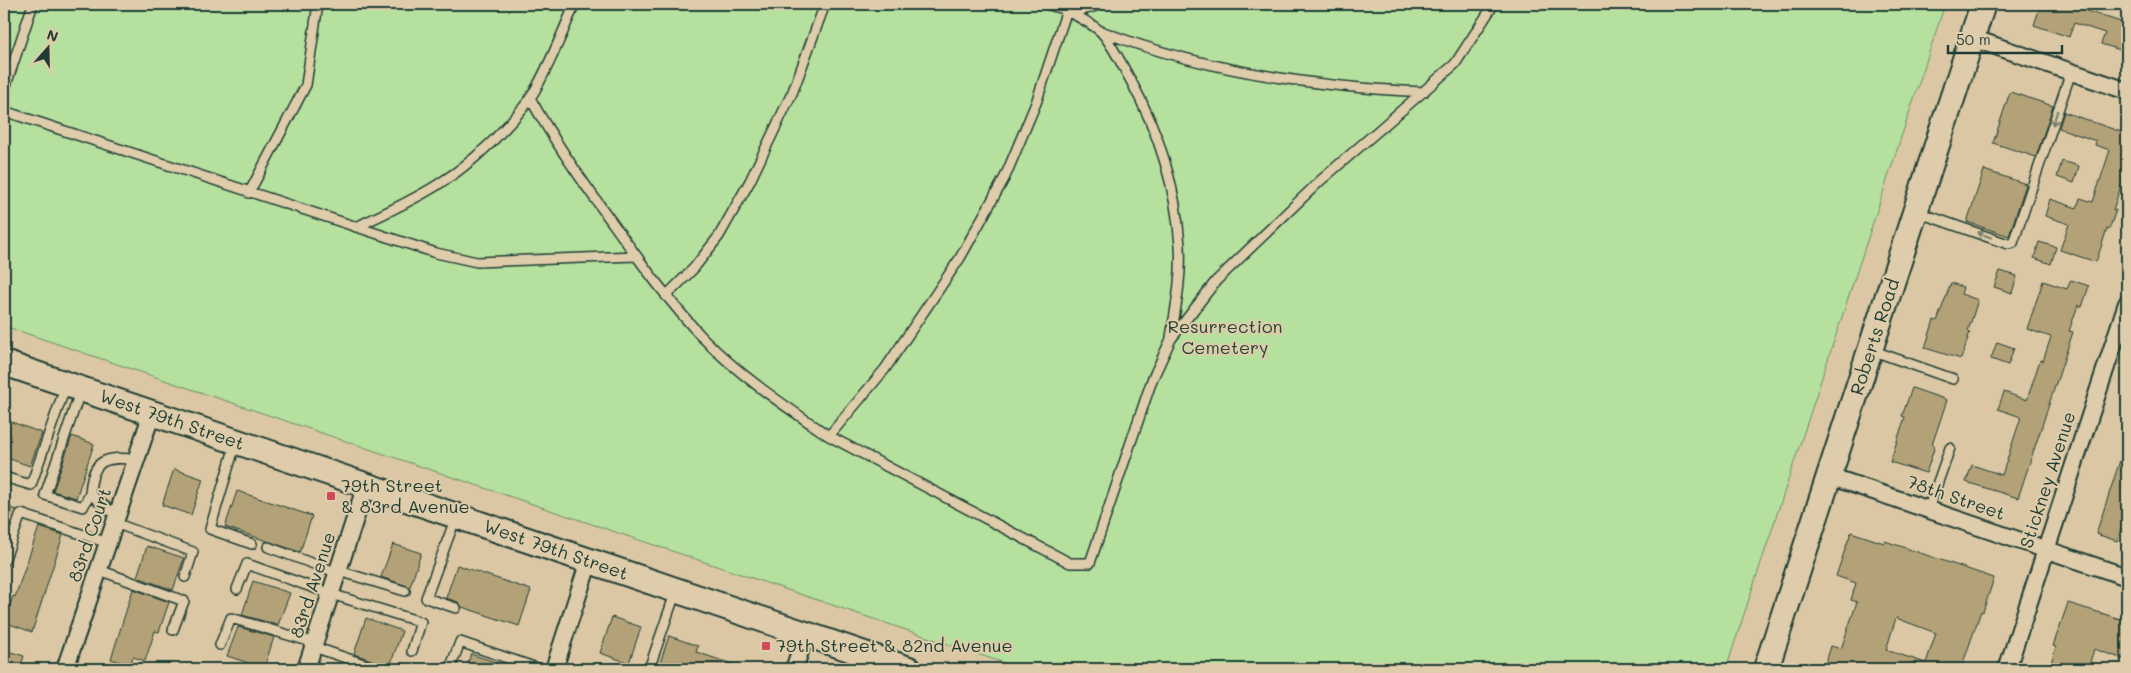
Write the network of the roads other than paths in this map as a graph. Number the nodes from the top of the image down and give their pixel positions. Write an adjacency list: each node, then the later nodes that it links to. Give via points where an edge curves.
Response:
1 (33, 4): 13 (lane)
2 (318, 4): 18 (lane, via 306,85)
3 (575, 4): 16 (lane)
4 (825, 4): 22 (lane, via 793,90 750,182 719,236)
5 (1047, 4): 9 (lane)
6 (1102, 4): 9 (lane, via 1090,9)
7 (1494, 4): 15 (lane, via 1455,64)
8 (1983, 4): 11 (main road, Roberts Road)
9 (1068, 7): 10 (lane); 30 (lane, via 1036,103 1008,169 960,258 885,369)
10 (1100, 31): 15 (lane, via 1138,46 1250,73 1369,90); 24 (lane, via 1148,113 1166,160 1180,247 1179,287)
11 (1972, 38): 12 (street); 19 (main road, Roberts Road)
12 (2071, 72): 14 (street); 19 (lane, one-way to 19, via 2013,243)
13 (4, 91)
14 (2127, 91)
15 (1424, 92): 24 (lane, via 1320,181 1223,275)
16 (530, 98): 20 (lane, via 488,148 460,171 407,203); 21 (lane, via 551,136)
17 (4, 111): 18 (lane)
18 (249, 193): 20 (lane)
19 (1915, 212): 25 (main road, Roberts Road)
20 (356, 227): 21 (lane, via 436,253 477,262)
21 (636, 256): 22 (lane)
22 (666, 296): 30 (lane, via 742,373)
23 (2127, 303): 44 (street, Stickney Avenue)
24 (1171, 339): 30 (lane, via 1152,380 1090,563 1070,563)
25 (1870, 350): 27 (lane); 34 (main road, Roberts Road)
26 (4, 363): 28 (main road, West 79th Street)
27 (1953, 380)
28 (74, 387): 29 (main road, West 79th Street); 35 (lane, via 31,485); 37 (lane, via 45,495 83,507)
29 (152, 413): 31 (main road, West 79th Street); 33 (street, 83rd Court)
30 (829, 436)
31 (236, 442): 36 (main road, West 79th Street); 42 (lane, via 210,529)
32 (1950, 448): 38 (lane)
33 (137, 459): 37 (lane, via 112,458 100,463 91,480); 40 (street, 83rd Court)
34 (1829, 476): 38 (street, 78th Street); 70 (main road, Roberts Road)
35 (4, 477)
36 (366, 485): 39 (main road, West 79th Street); 48 (street, 83rd Avenue)
37 (90, 494): 40 (lane)
38 (1928, 510): 44 (street, 78th Street)
39 (457, 516): 46 (main road, West 79th Street); 55 (lane, via 426,598)
40 (116, 519): 41 (street, 83rd Court); 49 (lane, via 193,552)
41 (108, 543): 45 (lane, via 21,514); 47 (street, 83rd Court)
42 (252, 544)
43 (268, 547): 48 (lane)
44 (2046, 549): 50 (street, 78th Street); 71 (street, Stickney Avenue)
45 (4, 561)
46 (590, 561): 52 (main road, West 79th Street); 66 (street)
47 (99, 570): 56 (lane, via 184,601); 61 (street, 83rd Court)
48 (338, 572): 53 (lane); 54 (street, 83rd Avenue)
49 (185, 577)
50 (2127, 577)
51 (237, 589): 54 (lane, via 247,564)
52 (676, 590): 57 (main road, West 79th Street); 67 (lane)
53 (405, 591)
54 (331, 594): 59 (street, 83rd Avenue); 60 (lane, via 421,622)
55 (456, 608)
56 (173, 630)
57 (806, 634): 68 (street); 69 (main road, West 79th Street)
58 (220, 645): 59 (lane, via 231,618)
59 (314, 645): 62 (street, 83rd Avenue); 63 (lane)
60 (412, 651)
61 (65, 669)
62 (306, 669)
63 (378, 669)
64 (450, 669): 65 (lane, via 460,642)
65 (540, 669)
66 (554, 669)
67 (649, 669)
68 (794, 669)
69 (909, 669)
70 (1766, 669)
71 (2007, 669)

